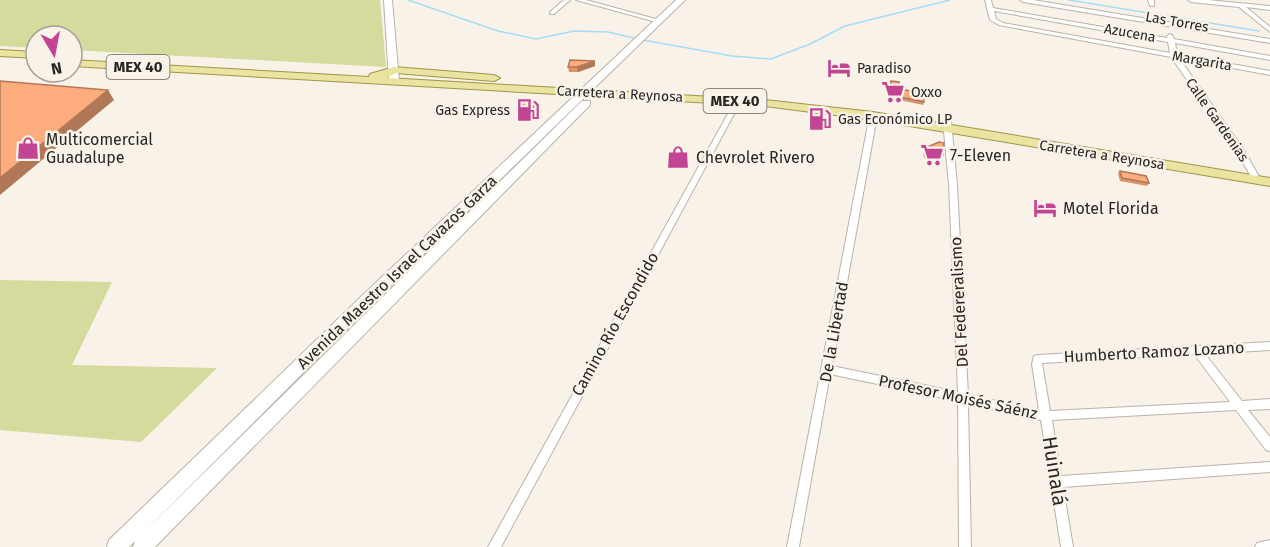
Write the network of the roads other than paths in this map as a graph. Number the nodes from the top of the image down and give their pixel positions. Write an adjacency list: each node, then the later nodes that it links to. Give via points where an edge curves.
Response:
1 (567, 0): 14 (street)
2 (579, 0): 9 (street)
3 (681, 0): 15 (main road, Avenida Maestro Israel Cavazos Garza)
4 (689, 0): 21 (main road, Avenida Maestro Israel Cavazos Garza)
5 (988, 0): 13 (street)
6 (1023, 0): 18 (street, Azucena)
7 (1048, 0): 20 (street, Las Torres)
8 (1191, 0): 11 (street)
9 (601, 2): 15 (street)
10 (389, 3): 33 (main road)
11 (1242, 7): 12 (street); 16 (street)
12 (1270, 8)
13 (990, 9): 22 (street, Azucena); 26 (street, Margarita, via 993,20 1007,26)
14 (552, 13)
15 (660, 21): 21 (main road, Avenida Maestro Israel Cavazos Garza)
16 (1257, 21): 17 (street); 19 (street)
17 (1270, 22)
18 (1168, 25): 20 (street, Azucena); 22 (street, Calle Gardenias)
19 (1270, 30)
20 (1222, 32): 23 (street, Azucena)
21 (648, 36): 34 (main road, Avenida Maestro Israel Cavazos Garza)
22 (1171, 40): 26 (street, Calle Gardenias); 28 (street, Azucena)
23 (1269, 40)
24 (0, 53): 25 (main road)
25 (24, 54)
26 (1174, 56): 32 (street, Margarita); 43 (street, Calle Gardenias)
27 (84, 58): 33 (main road, Carretera a Reynosa / MEX 40)
28 (1270, 58)
29 (0, 59): 30 (main road)
30 (24, 60)
31 (84, 64): 33 (main road, Carretera a Reynosa / MEX 40, via 317,76)
32 (1270, 73)
33 (393, 75): 34 (main road, Carretera a Reynosa / MEX 40); 35 (main road, Carretera a Reynosa / MEX 40)
34 (596, 88): 35 (main road, Carretera a Reynosa / MEX 40); 36 (main road, Carretera a Reynosa / MEX 40); 37 (main road, Carretera a Reynosa / MEX 40); 39 (main road, Avenida Maestro Israel Cavazos Garza); 52 (main road, Avenida Maestro Israel Cavazos Garza)
35 (555, 91): 39 (main road, via 570,96)
36 (631, 94): 37 (main road, via 750,99); 38 (main road, Carretera a Reynosa / MEX 40)
37 (758, 94): 41 (main road, Carretera a Reynosa / MEX 40, via 815,99)
38 (738, 101): 40 (main road, Carretera a Reynosa / MEX 40); 61 (street, Camino Río Escondido)
39 (571, 105): 49 (main road, Avenida Maestro Israel Cavazos Garza)
40 (873, 116): 41 (main road, Carretera a Reynosa / MEX 40); 47 (street, De la Libertad)
41 (948, 125): 43 (main road, Carretera a Reynosa / MEX 40); 48 (street, Del Federeralismo)
42 (1270, 174): 43 (main road, Carretera a Reynosa / MEX 40)
43 (1260, 178)
44 (1270, 346): 45 (street, Humberto Ramoz Lozano)
45 (1196, 350): 46 (street, Humberto Ramoz Lozano); 51 (street)
46 (1038, 359): 53 (street, Huinalá)
47 (828, 369): 48 (street, Profesor Moisés Sáénz); 62 (street, De la Libertad)
48 (963, 398): 53 (street, Profesor Moisés Sáénz); 63 (street, Del Federeralismo)
49 (266, 399): 52 (main road); 54 (main road, Avenida Maestro Israel Cavazos Garza)
50 (1270, 404): 51 (street, Profesor Moisés Sáénz)
51 (1238, 405): 53 (street, Profesor Moisés Sáénz); 55 (street)
52 (281, 407): 54 (main road, Avenida Maestro Israel Cavazos Garza)
53 (1046, 416): 57 (street, Huinalá)
54 (231, 446): 59 (main road, Avenida Maestro Israel Cavazos Garza); 60 (main road, Avenida Maestro Israel Cavazos Garza)
55 (1270, 446)
56 (1270, 466): 57 (street)
57 (1057, 482): 64 (street, Huinalá)
58 (1270, 546): 65 (street)
59 (116, 547)
60 (142, 547)
61 (494, 547)
62 (793, 547)
63 (965, 547)
64 (1067, 547)
65 (1261, 547)

